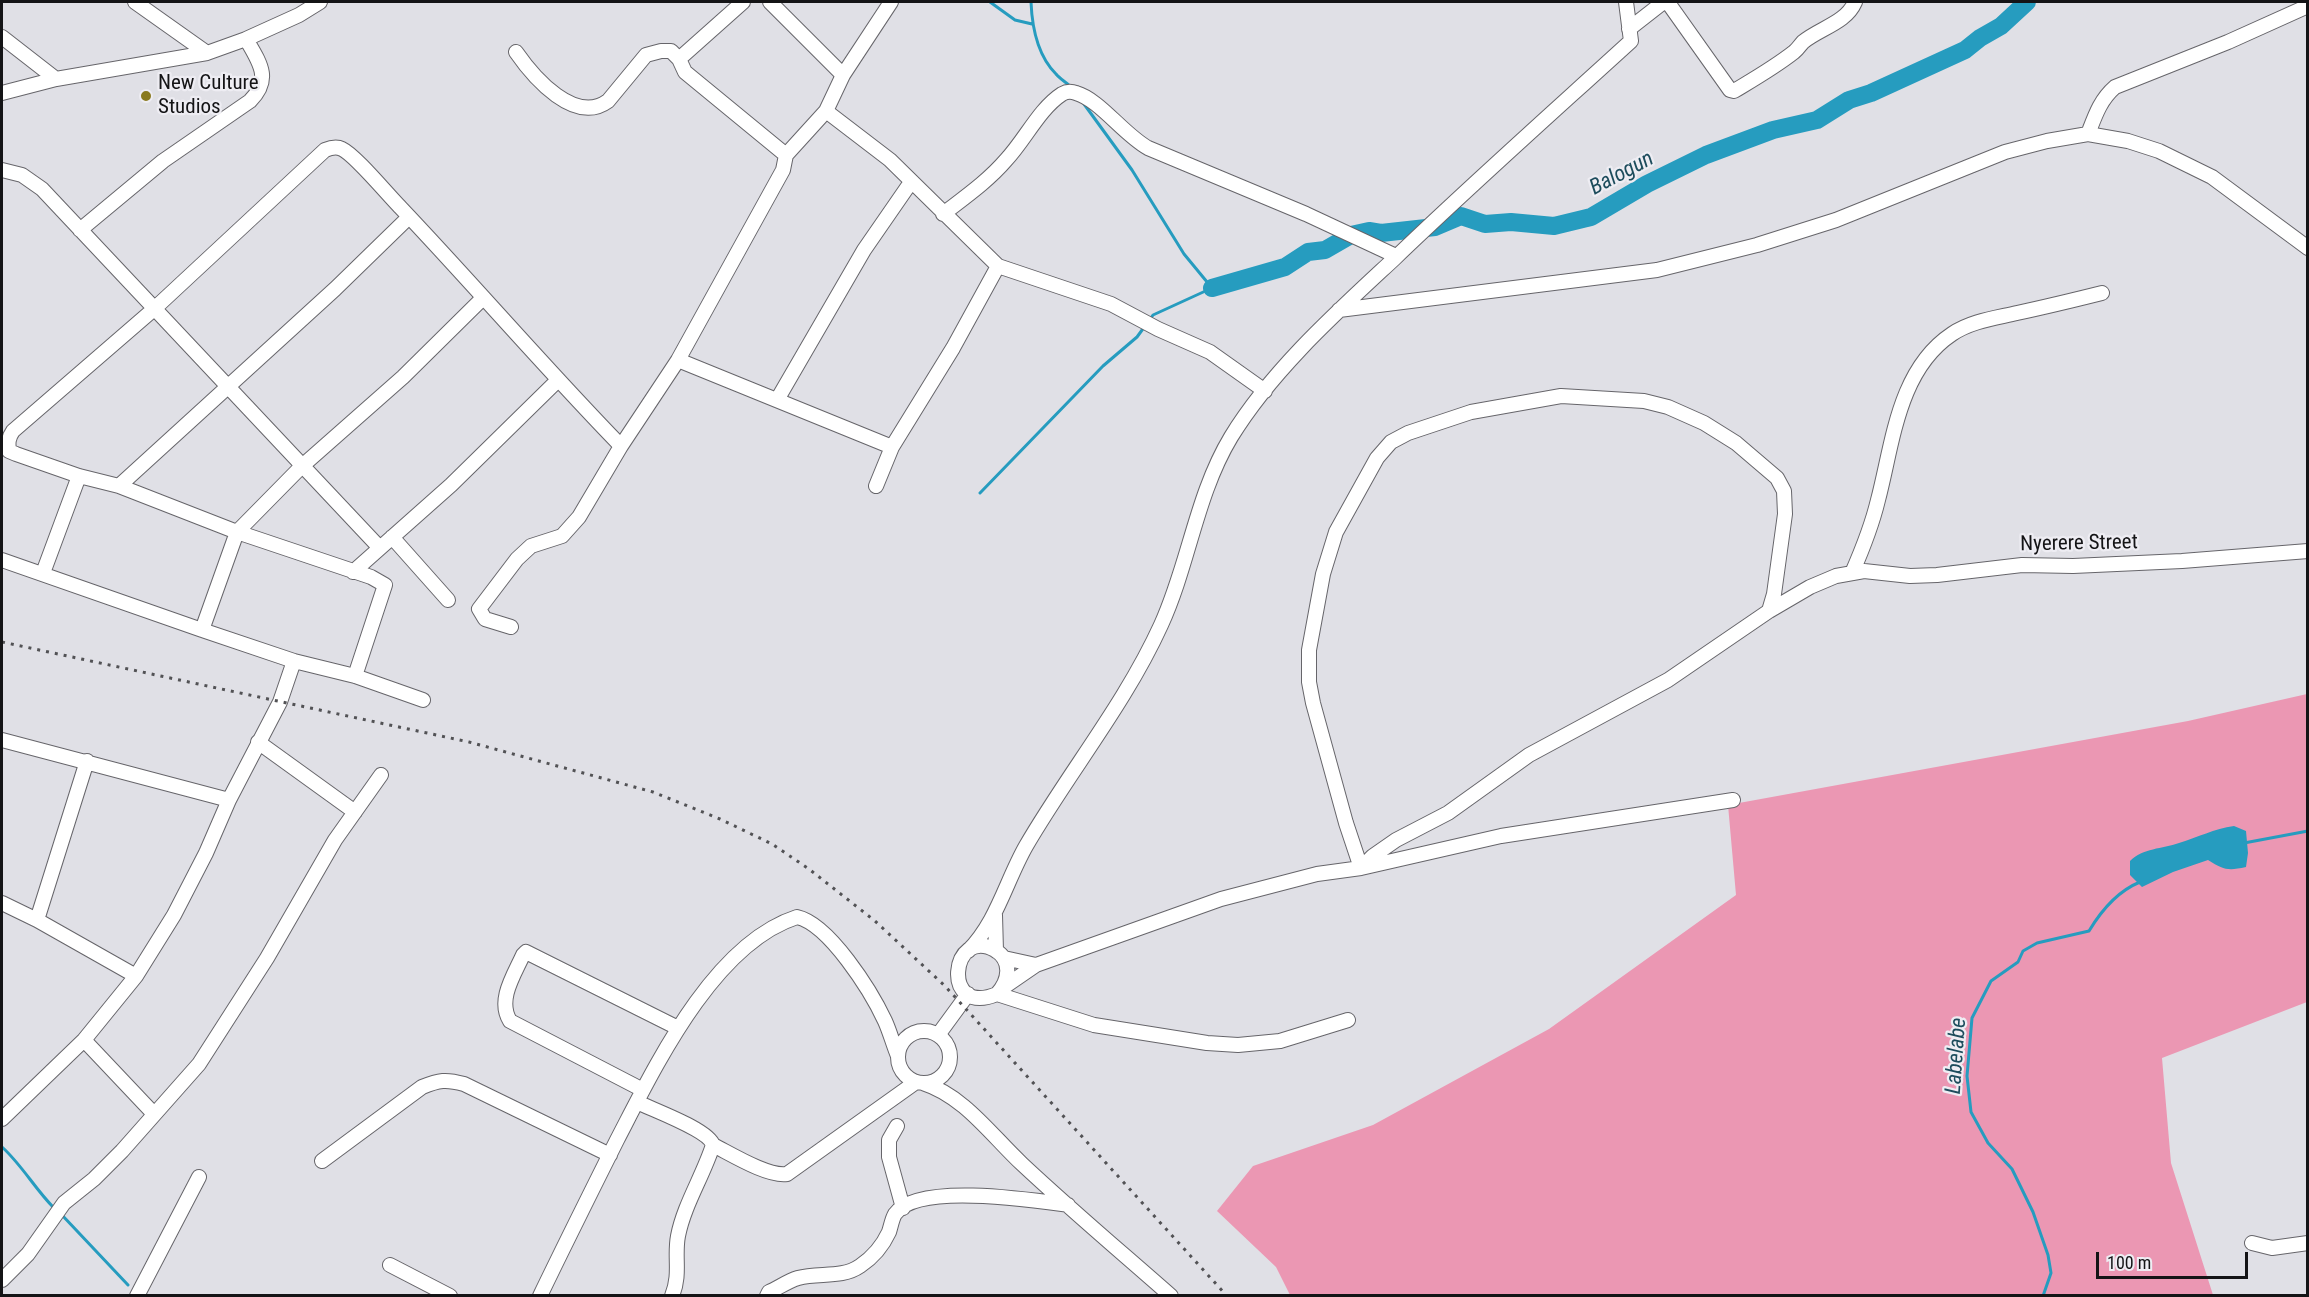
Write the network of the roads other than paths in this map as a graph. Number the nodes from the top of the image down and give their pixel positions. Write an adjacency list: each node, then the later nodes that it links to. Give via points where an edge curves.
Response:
1 (135, 2): 8 (street)
2 (316, 2): 12 (street, via 299,15)
3 (743, 2): 15 (street)
4 (770, 2): 16 (street)
5 (891, 2): 16 (street)
6 (1626, 2): 10 (street)
7 (1855, 2): 10 (street, via 1850,11 1830,26 1734,91 1666,2)
8 (152, 6): 14 (street)
9 (2307, 6): 20 (street, via 2115,87 2098,108)
10 (1629, 29): 28 (street, via 1631,41)
11 (2, 37): 17 (street)
12 (247, 40): 14 (street); 26 (street, via 264,80 259,92 163,161)
13 (516, 52): 15 (street, via 561,99 588,109 608,101 646,56 671,51)
14 (207, 53): 17 (street)
15 (679, 59): 21 (street, via 686,72)
16 (843, 75): 19 (street)
17 (56, 79): 18 (street)
18 (2, 93)
19 (826, 111): 21 (street); 23 (street, via 890,160)
20 (2088, 134): 27 (street, via 2149,147 2212,177); 33 (street, via 2005,152 1836,220 1657,270)
21 (786, 155): 34 (street, via 783,170)
22 (2, 170): 26 (street, via 31,179)
23 (911, 182): 24 (street); 38 (street, via 864,250)
24 (943, 214): 28 (street, via 1005,162 1063,93 1078,94 1148,148); 29 (street)
25 (409, 217): 31 (street); 32 (street, via 344,150 331,147); 36 (street)
26 (80, 230): 32 (street)
27 (2307, 248)
28 (1396, 256): 33 (street)
29 (998, 266): 37 (street, via 1111,304 1210,352); 41 (street)
30 (2102, 294): 53 (street, via 1983,321 1953,333 1930,353 1899,412 1869,533)
31 (483, 298): 35 (street); 42 (street, via 404,377)
32 (154, 309): 36 (street); 39 (street, via 16,428)
33 (1339, 310): 37 (street)
34 (678, 360): 38 (street); 40 (street)
35 (557, 381): 40 (street); 47 (street)
36 (228, 386): 42 (street); 44 (street)
37 (1265, 391): 70 (street, via 1217,465 1162,622 1135,676 1023,851)
38 (777, 400): 41 (street)
39 (5, 444): 43 (street, via 9,451)
40 (621, 446): 56 (street, via 579,517 562,536 531,546 479,609 485,619)
41 (892, 447): 45 (street)
42 (301, 467): 46 (street); 48 (street)
43 (79, 476): 44 (street); 52 (street)
44 (119, 486): 46 (street)
45 (876, 486)
46 (237, 532): 51 (street); 57 (street)
47 (392, 537): 48 (street); 54 (street)
48 (379, 548): 51 (street)
49 (2307, 550): 53 (street, Nyerere Street, via 2182,561 2022,565 1936,575)
50 (2, 560): 52 (street)
51 (354, 572): 59 (street, via 385,585)
52 (43, 573): 57 (street)
53 (1852, 573): 55 (street, Nyerere Street, via 1810,587)
54 (448, 600)
55 (1769, 611): 68 (street, Nyerere Street, via 1668,680 1529,755 1448,813 1389,845); 68 (street, via 1785,513 1784,491 1777,478 1736,443 1704,423 1644,401 1561,396 1470,412 1391,442 1377,458 1336,532 1323,574 1309,650 1313,703)
56 (511, 627)
57 (202, 630): 58 (street)
58 (294, 661): 59 (street); 62 (street, via 280,702)
59 (355, 676): 60 (street)
60 (423, 700)
61 (2, 740): 63 (street)
62 (258, 742): 65 (street); 67 (street)
63 (87, 761): 65 (street); 71 (street)
64 (381, 775): 67 (street)
65 (229, 800): 75 (street, via 174,915)
66 (1733, 800): 68 (street, via 1501,836)
67 (355, 812): 89 (street, via 334,840 225,1026 199,1064)
68 (1361, 868): 74 (street, via 1317,874 1221,899)
69 (2, 903): 71 (street)
70 (994, 915): 72 (street); 73 (street)
71 (37, 920): 75 (street)
72 (968, 951): 73 (street, via 987,947); 77 (street, via 957,967 957,978)
73 (1000, 955): 74 (street); 76 (street, via 1008,968 1008,978)
74 (1036, 965): 76 (street)
75 (136, 976): 83 (street)
76 (1000, 991): 77 (street, via 987,998); 78 (street, via 1094,1024 1228,1044 1280,1041)
77 (968, 994): 82 (street)
78 (1348, 1020)
79 (886, 1022): 80 (street, via 871,993 827,937 815,925 796,917 743,949); 81 (street); 84 (street)
80 (678, 1028): 87 (street); 87 (street, via 526,952 523,955 505,1000 510,1021)
81 (912, 1034): 82 (street, via 925,1031); 84 (street, via 902,1043)
82 (938, 1035): 85 (street, via 949,1052)
83 (84, 1040): 89 (street); 90 (street)
84 (898, 1056): 86 (street, via 904,1075)
85 (946, 1071): 86 (street, via 936,1080); 88 (street)
86 (919, 1083): 88 (street); 92 (street, via 788,1174 765,1170)
87 (640, 1096): 92 (street, via 708,1136); 93 (street)
88 (953, 1097): 96 (street)
89 (153, 1114): 101 (street, via 94,1179 64,1203 28,1254)
90 (2, 1119)
91 (897, 1126): 97 (street, via 889,1140 889,1157)
92 (712, 1145): 105 (street, via 682,1221 678,1283)
93 (610, 1155): 94 (street, via 449,1079 422,1087); 104 (street)
94 (322, 1161)
95 (199, 1177): 102 (street)
96 (1068, 1205): 97 (street, via 990,1196 944,1196 912,1202); 107 (street)
97 (903, 1208): 106 (street, via 895,1214 878,1250 860,1266 845,1274 798,1278)
98 (2307, 1243): 99 (street, via 2272,1248)
99 (2252, 1244)
100 (390, 1265): 103 (street)
101 (2, 1280)
102 (137, 1296)
103 (450, 1296)
104 (540, 1296)
105 (672, 1296)
106 (766, 1296)
107 (1170, 1296)

